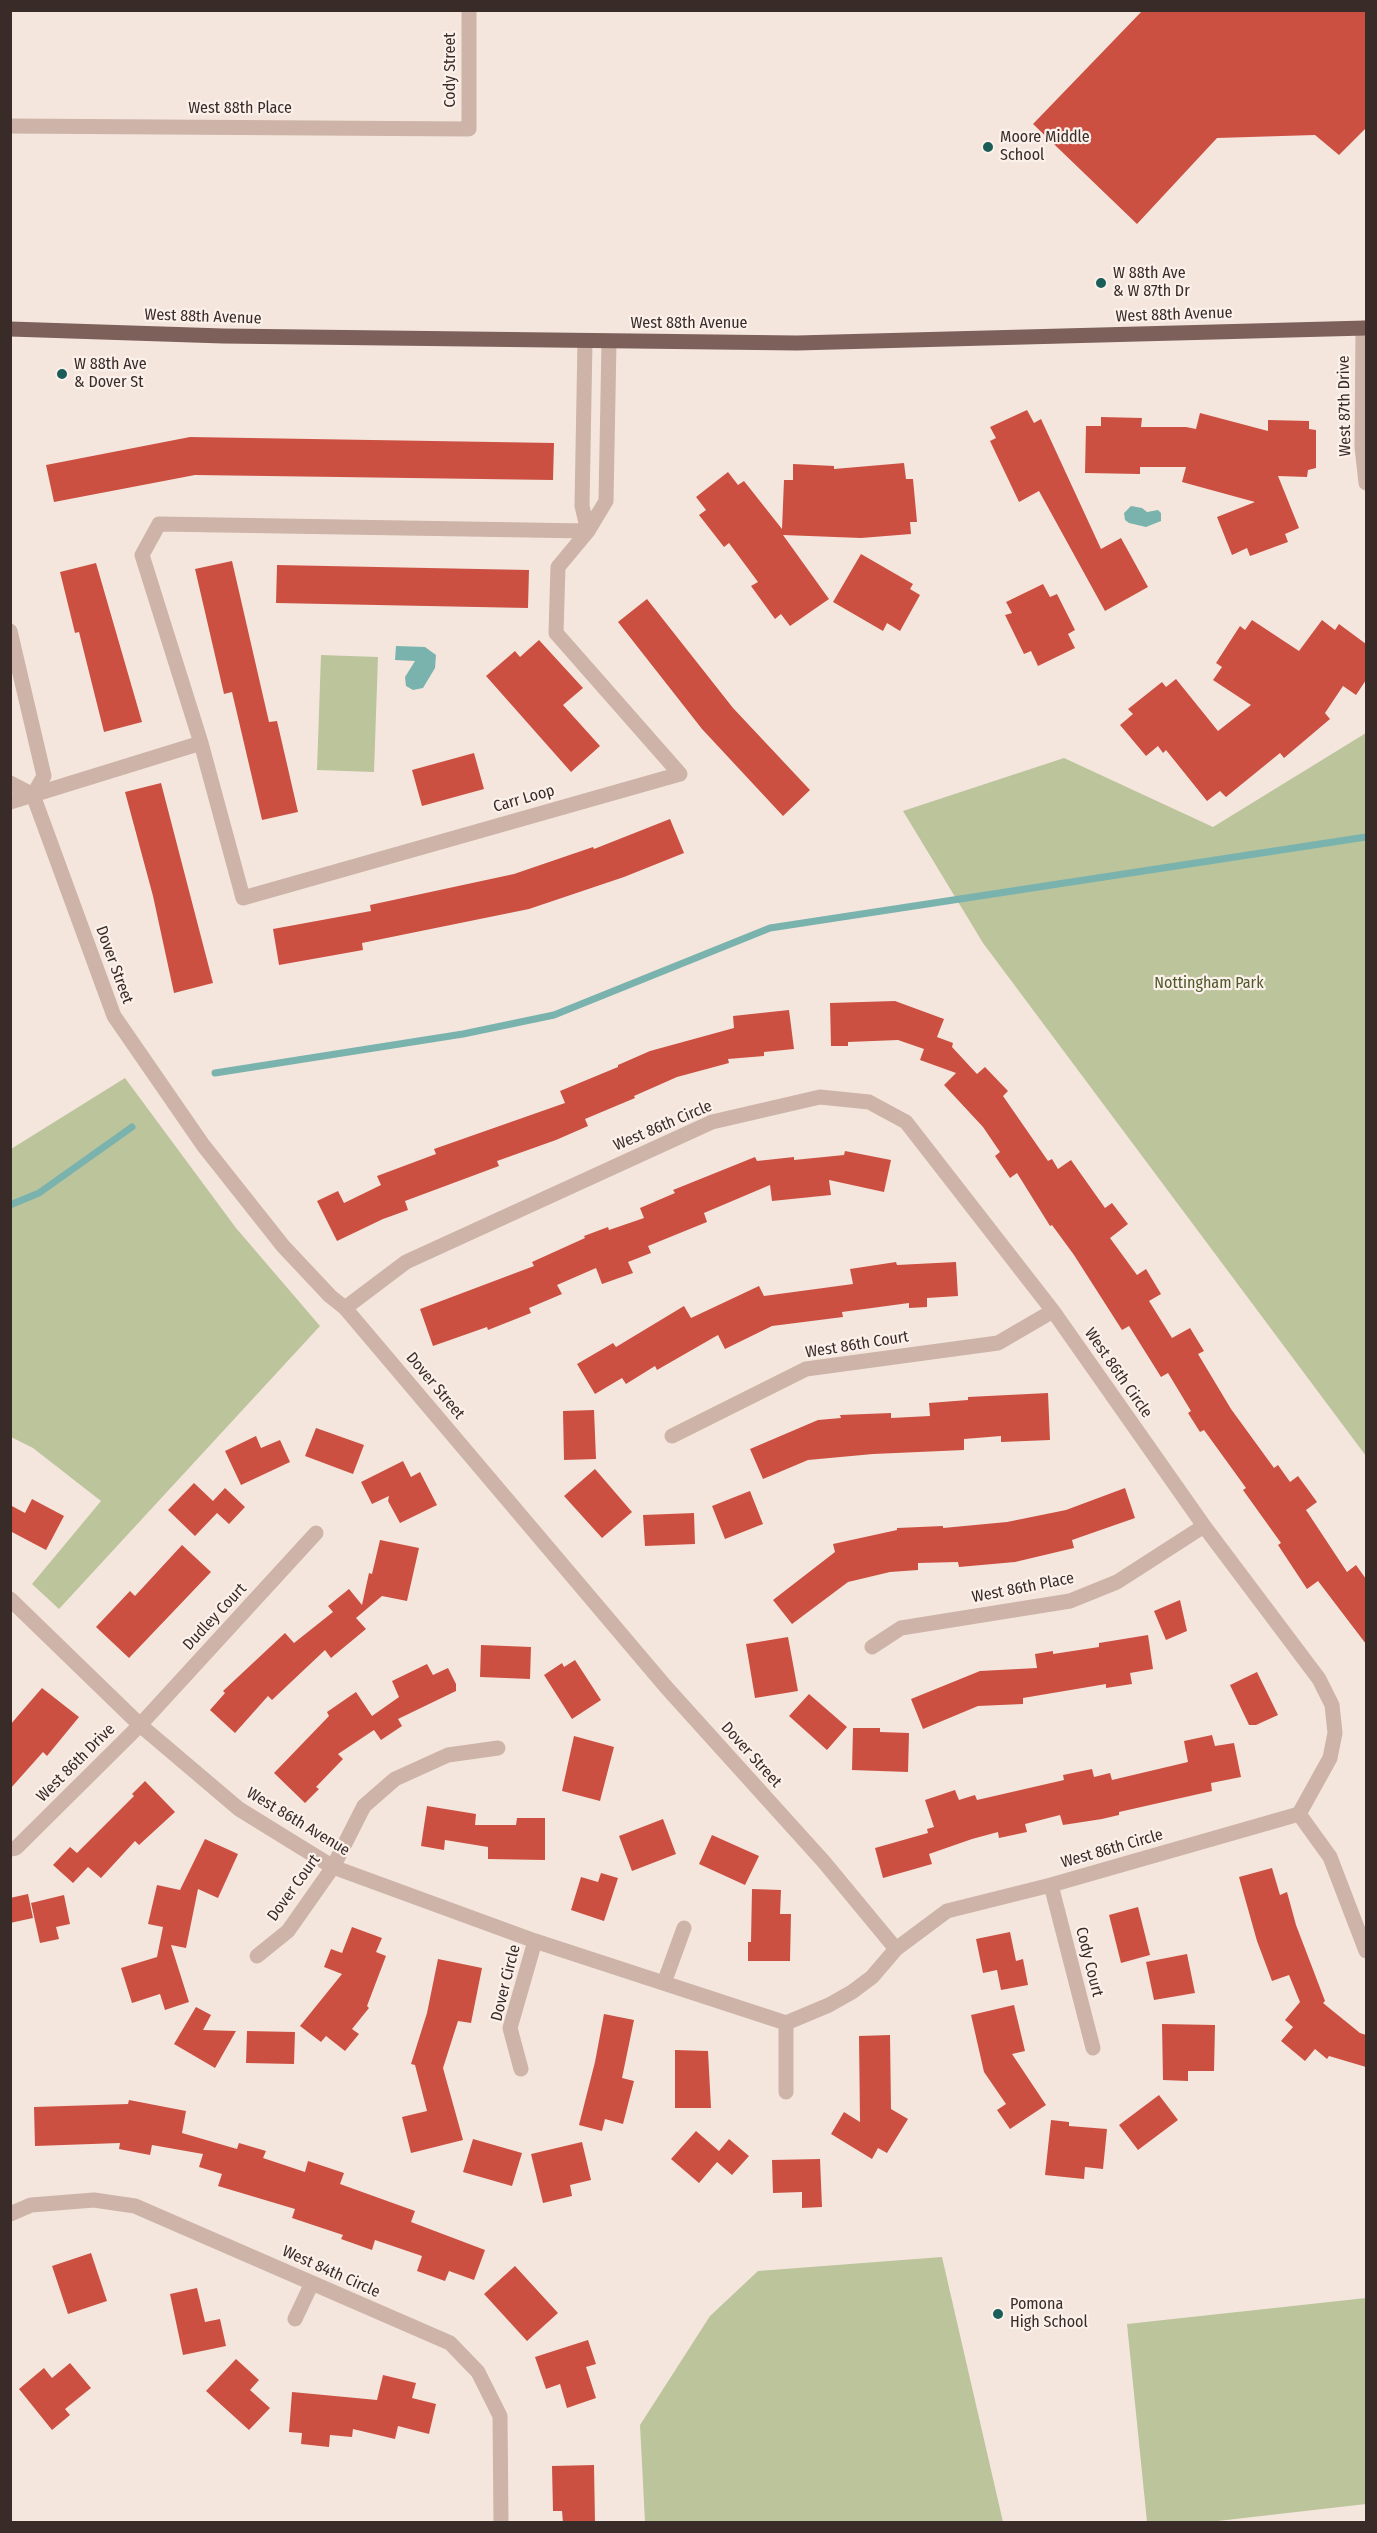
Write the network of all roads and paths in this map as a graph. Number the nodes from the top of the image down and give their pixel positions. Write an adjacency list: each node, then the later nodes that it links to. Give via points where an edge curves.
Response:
1 (469, 10): 3 (street, Cody Street)
2 (10, 126): 3 (street, West 88th Place)
3 (469, 129)
4 (1365, 328): 7 (main road, West 88th Avenue, via 797,343); 8 (street, West 87th Drive, via 1362,447)
5 (10, 329): 6 (main road, West 88th Avenue)
6 (585, 341): 7 (main road, West 88th Avenue); 9 (street, via 582,506)
7 (609, 342): 9 (street, Carr Loop, via 606,501)
8 (1366, 483)
9 (588, 531): 11 (street, Carr Loop, via 159,524 142,555); 11 (street, Carr Loop, via 558,567 556,633 680,774 243,898)
10 (10, 631): 13 (street, via 44,776)
11 (201, 743): 13 (street)
12 (10, 783): 13 (street)
13 (22, 798): 14 (street, Dover Street, via 114,1016 203,1145 276,1237)
14 (345, 1308): 15 (street, West 86th Circle, via 406,1262 711,1122 820,1097 869,1101 906,1122); 29 (street, Dover Street, via 666,1687 824,1862)
15 (1053, 1311): 16 (street, West 86th Court, via 998,1343 806,1369); 17 (street, West 86th Circle)
16 (672, 1436)
17 (1204, 1526): 20 (street, West 86th Place, via 1117,1582 1070,1600 901,1628); 23 (street, West 86th Circle, via 1319,1679 1332,1705 1335,1732 1330,1758)
18 (316, 1533): 21 (street, Dudley Court)
19 (10, 1599): 21 (street, West 86th Avenue)
20 (872, 1647)
21 (140, 1725): 24 (street, West 86th Drive, via 16,1848); 25 (street, West 86th Avenue, via 239,1809)
22 (498, 1748): 25 (street, Dover Court, via 448,1755 395,1779 364,1806)
23 (1299, 1814): 26 (street, West 86th Circle); 30 (street, via 1330,1857)
24 (10, 1849)
25 (333, 1867): 28 (street, West 86th Avenue); 31 (street, Dover Court, via 288,1930)
26 (1051, 1885): 29 (street, West 86th Circle, via 946,1911); 34 (street, Cody Court)
27 (684, 1928): 32 (street)
28 (535, 1941): 32 (street, West 86th Avenue); 35 (street, Dover Circle, via 510,2028)
29 (896, 1949): 33 (street, via 872,1977 852,1992)
30 (1366, 1951)
31 (257, 1956)
32 (664, 1983): 33 (street, West 86th Avenue)
33 (786, 2023): 36 (street)
34 (1093, 2048)
35 (521, 2069)
36 (786, 2092)
37 (10, 2214): 38 (street, West 84th Circle, via 31,2205 94,2200 135,2206)
38 (312, 2283): 39 (street); 40 (street, West 84th Circle, via 450,2343 478,2372 500,2416)
39 (295, 2319)
40 (501, 2523)

